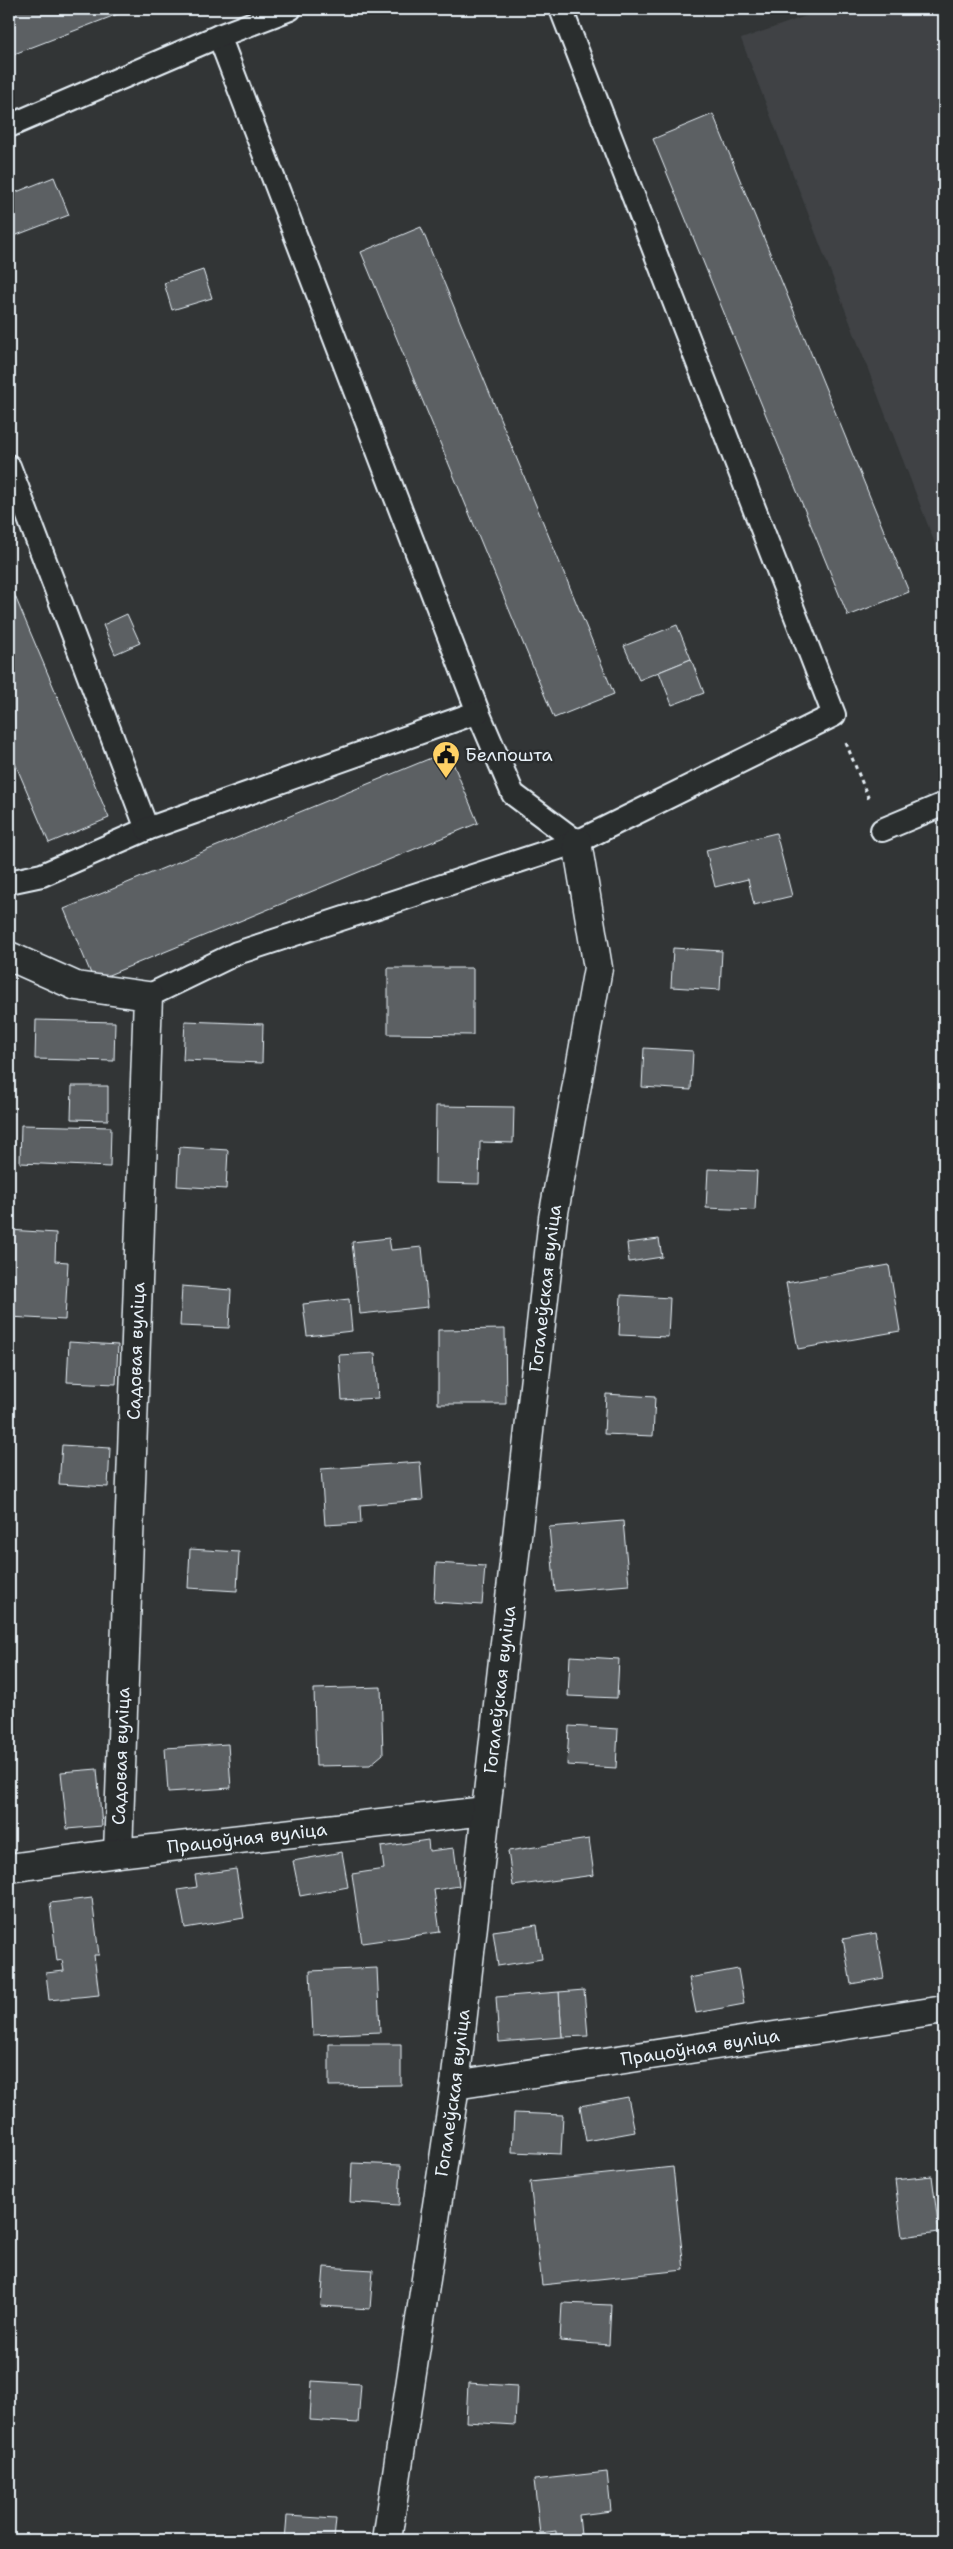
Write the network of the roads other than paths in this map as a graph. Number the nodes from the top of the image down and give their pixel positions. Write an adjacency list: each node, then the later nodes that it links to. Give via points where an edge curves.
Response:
1 (290, 9): 3 (lane)
2 (561, 9): 10 (lane, via 834,715)
3 (219, 36): 4 (lane); 6 (lane)
4 (9, 126)
5 (9, 466): 8 (lane)
6 (478, 712): 8 (lane); 10 (lane, via 513,794)
7 (944, 804): 9 (lane)
8 (147, 829): 11 (lane, via 42,875)
9 (882, 830)
10 (577, 842): 13 (lane, via 236,953); 14 (street, Гогалеўская вуліца, via 598,968 553,1218)
11 (9, 882)
12 (9, 956): 13 (street, via 76,986)
13 (148, 996): 15 (street, Садовая вуліца)
14 (486, 1811): 15 (street, Працоўная вуліца); 18 (street, Гогалеўская вуліца)
15 (118, 1853): 16 (street, Працоўная вуліца)
16 (9, 1868)
17 (944, 2010): 18 (street, Працоўная вуліца)
18 (455, 2085): 19 (street, Гогалеўская вуліца)
19 (387, 2540)

